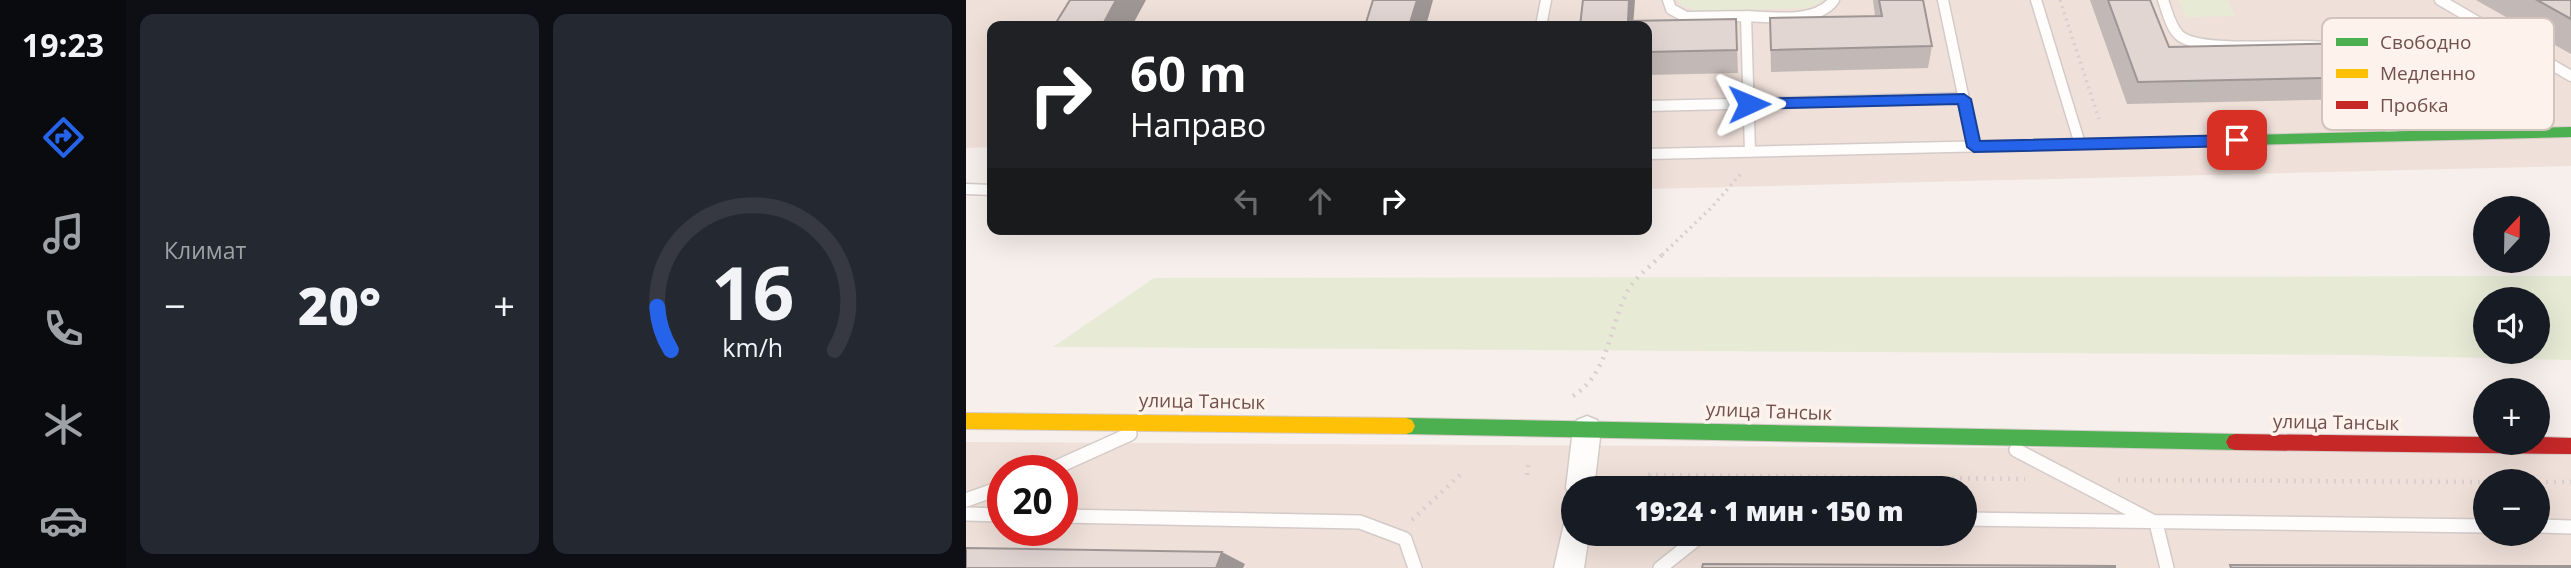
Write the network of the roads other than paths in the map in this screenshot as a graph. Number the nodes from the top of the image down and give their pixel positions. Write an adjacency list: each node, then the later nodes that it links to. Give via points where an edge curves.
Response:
1 (1546, 0): 10 (lane)
2 (1668, 0): 8 (lane, via 1671,9 1686,17)
3 (1835, 0): 8 (lane, via 1814,15)
4 (1942, 0): 14 (lane)
5 (2036, 0): 20 (lane)
6 (2163, 0): 11 (lane, via 2177,32 2192,43 2300,43)
7 (2440, 0): 9 (lane)
8 (1746, 16): 15 (lane)
9 (2471, 18)
10 (1542, 21)
11 (2322, 48)
12 (2554, 66): 13 (lane)
13 (2571, 76)
14 (1964, 99): 15 (lane); 21 (lane)
15 (1749, 104): 16 (lane); 22 (lane)
16 (1652, 106)
17 (2391, 130): 19 (lane)
18 (2571, 132): 19 (street)
19 (2394, 136): 20 (street)
20 (2080, 144): 21 (lane)
21 (1974, 147): 22 (lane)
22 (1750, 152): 23 (lane)
23 (1652, 155)
24 (966, 189): 25 (lane)
25 (987, 190)
26 (966, 421): 27 (street, улица Тансык)
27 (1158, 421): 28 (street, улица Тансык); 31 (lane)
28 (1587, 429): 29 (street, улица Тансык); 32 (street)
29 (1994, 439): 30 (street, улица Тансык); 39 (lane)
30 (2571, 446)
31 (1078, 457)
32 (1581, 476)
33 (987, 493): 34 (lane)
34 (966, 500)
35 (966, 514): 36 (lane)
36 (987, 515)
37 (1078, 516): 45 (lane, via 1360,522 1405,539)
38 (1977, 519): 39 (lane)
39 (2156, 523): 40 (lane); 48 (lane)
40 (2473, 526)
41 (2550, 526): 42 (lane)
42 (2571, 527)
43 (1572, 546): 46 (street)
44 (1688, 546): 47 (lane)
45 (1415, 568)
46 (1569, 568)
47 (1660, 568)
48 (2167, 568)

